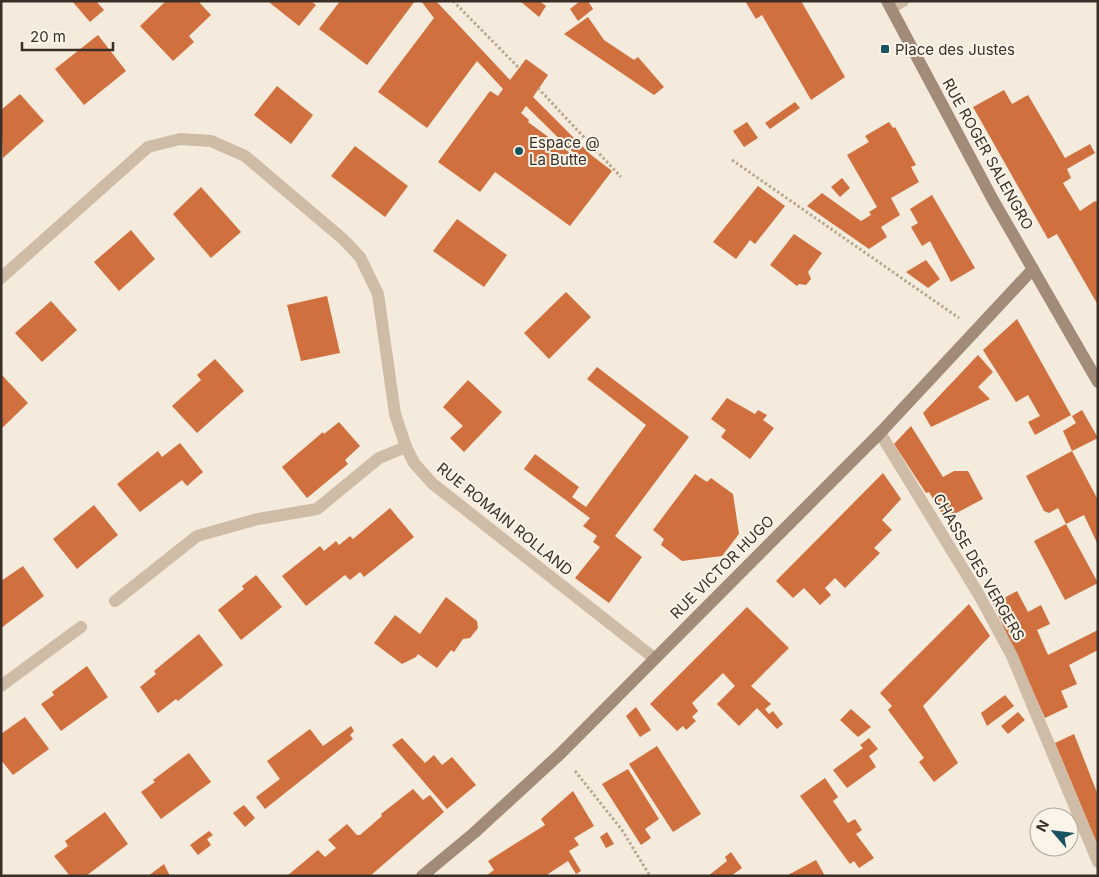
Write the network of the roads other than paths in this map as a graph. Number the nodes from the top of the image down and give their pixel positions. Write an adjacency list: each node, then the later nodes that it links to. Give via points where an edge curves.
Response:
1 (903, 1): 2 (street)
2 (889, 4): 3 (main road, RUE ROGER SALENGRO)
3 (1033, 269): 5 (main road, RUE ROGER SALENGRO); 6 (main road, RUE VICTOR HUGO)
4 (1, 278): 7 (street, RUE ROMAIN ROLLAND, via 148,147 180,139 211,141 245,156 360,257 378,294 396,414)
5 (1098, 382)
6 (880, 432): 10 (main road, RUE VICTOR HUGO); 12 (street, CHASSE DES VERGERS, via 979,595 1012,656)
7 (406, 447): 8 (street, via 379,458 317,509 258,519 197,536); 10 (street, RUE ROMAIN ROLLAND, via 414,463 433,484)
8 (115, 601)
9 (81, 628): 11 (street)
10 (654, 658): 13 (main road, RUE VICTOR HUGO, via 560,754)
11 (1, 686)
12 (1098, 862)
13 (422, 876)

